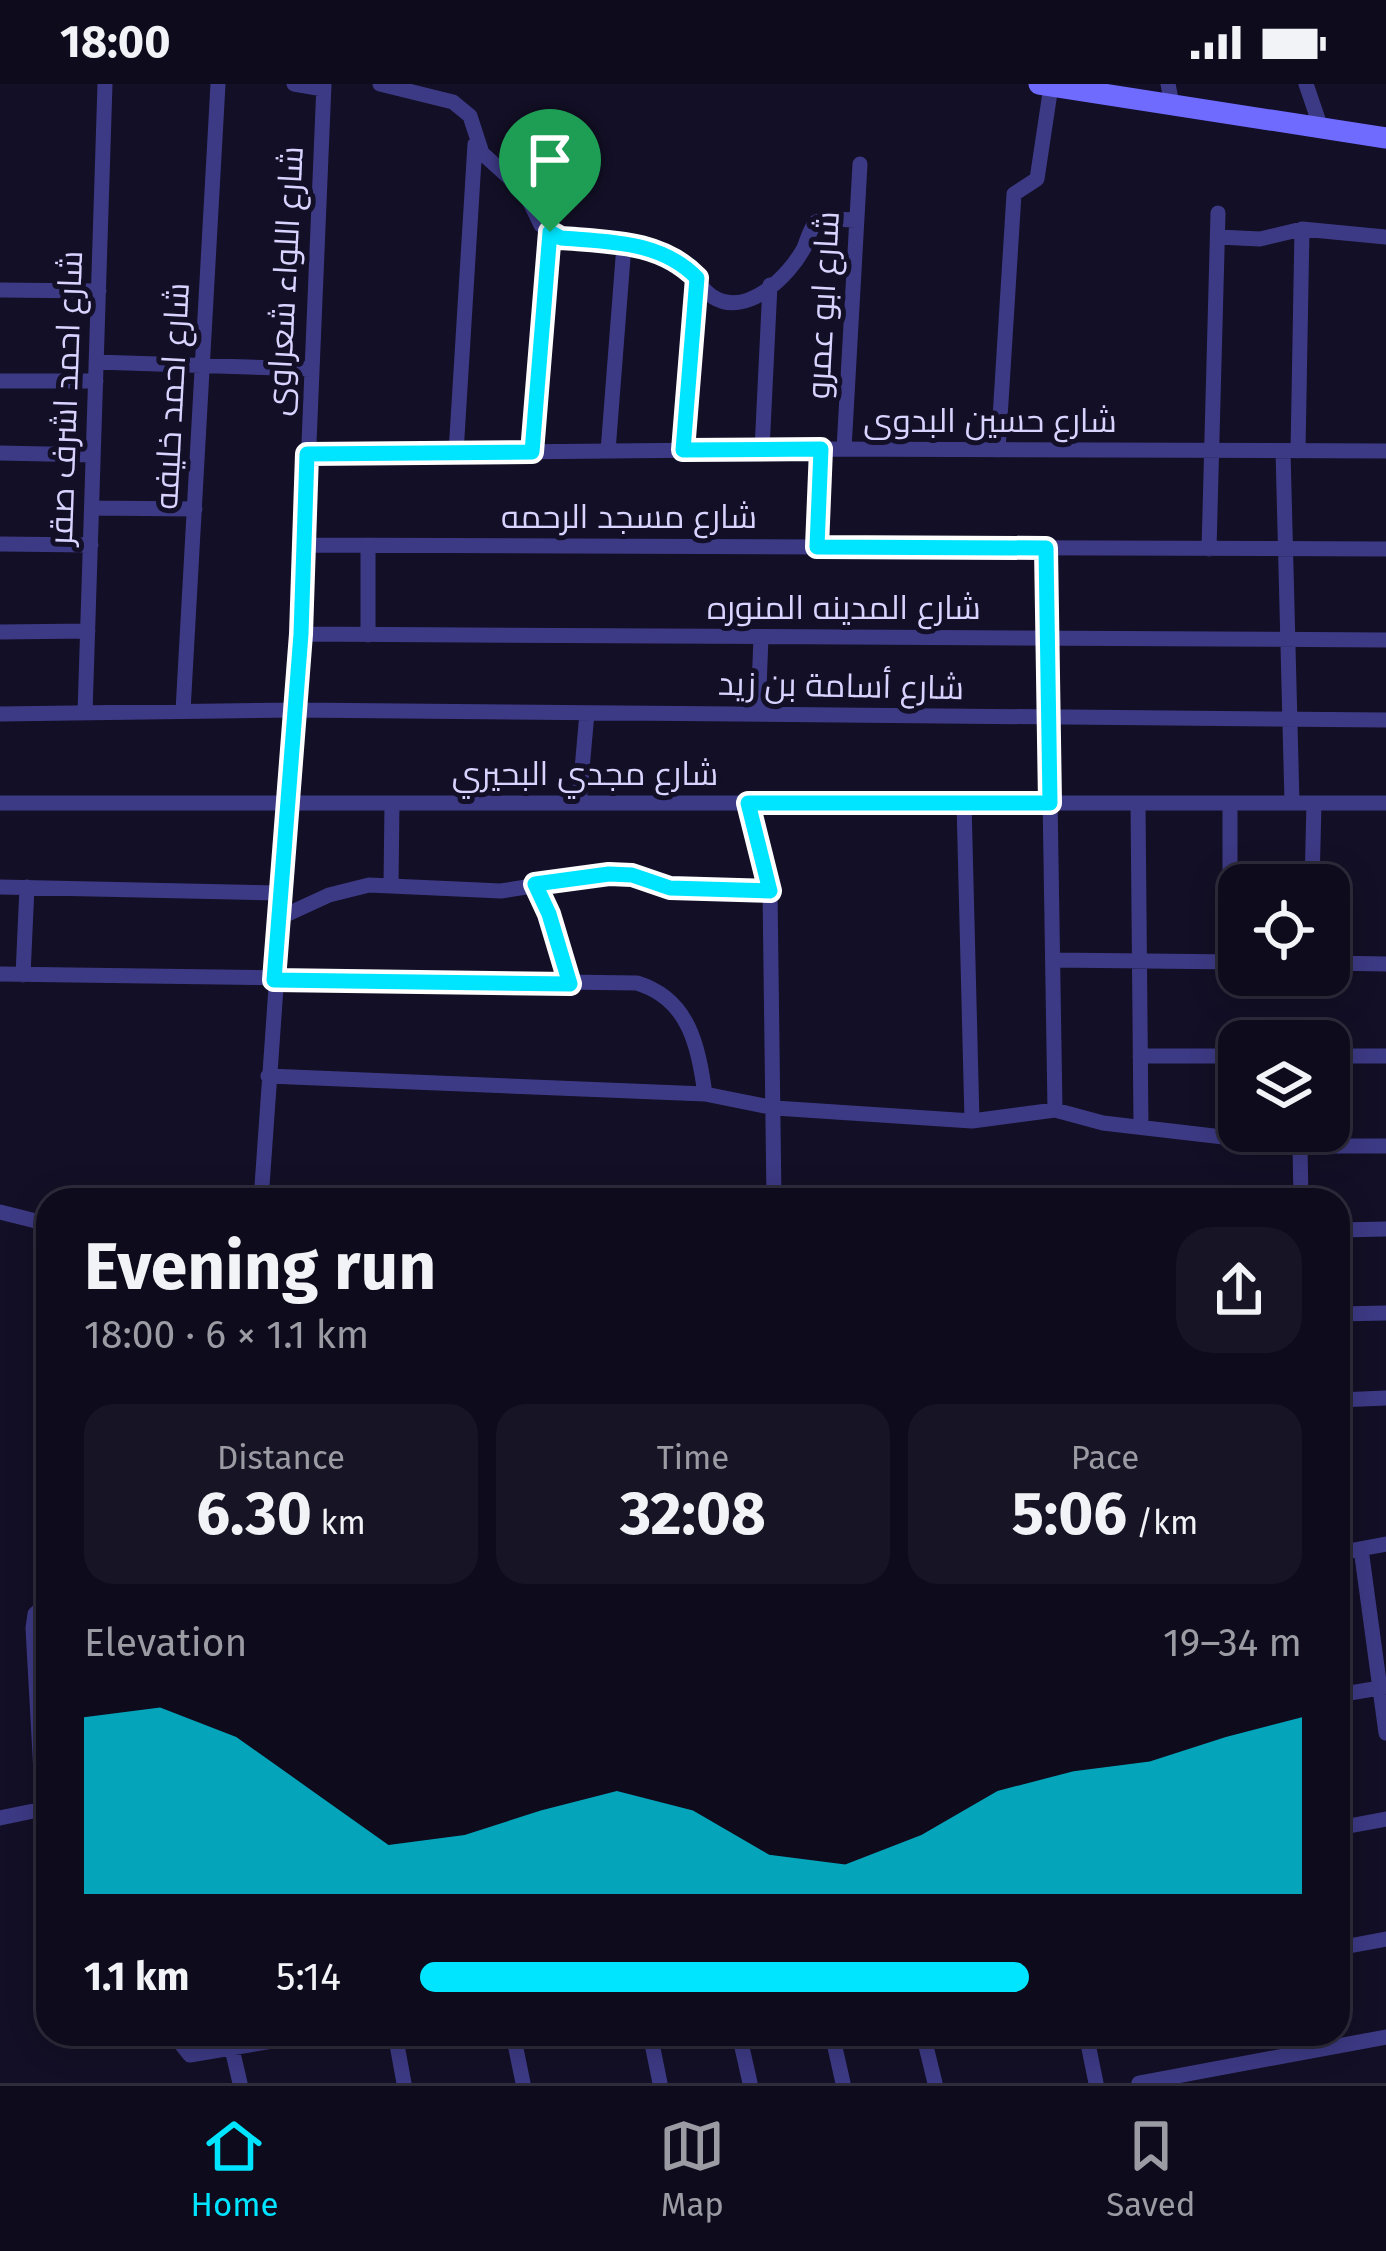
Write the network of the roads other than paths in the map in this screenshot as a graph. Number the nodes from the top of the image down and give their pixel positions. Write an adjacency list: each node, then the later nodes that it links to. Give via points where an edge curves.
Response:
1 (105, 84): 23 (street, شارع احمد اشرف صقر)
2 (218, 84): 25 (street, شارع احمد خليفه)
3 (294, 84): 7 (street)
4 (380, 84): 11 (street, via 453,102 470,116)
5 (1306, 84): 9 (street)
6 (1045, 85): 8 (street); 33 (street, via 1037,178 1014,194)
7 (324, 86): 26 (street, شارع اللواء شعراوى)
8 (1170, 94): 9 (street)
9 (1321, 128): 10 (street)
10 (1386, 138)
11 (476, 141): 16 (street); 40 (street)
12 (860, 164): 14 (street, شارع ابو عمرو)
13 (1218, 213): 17 (street)
14 (857, 220): 21 (street, via 816,222); 30 (street, شارع ابو عمرو)
15 (1301, 229): 17 (street); 18 (street); 36 (street)
16 (550, 232): 19 (street); 37 (street)
17 (1218, 237): 35 (street)
18 (1386, 237)
19 (624, 245): 20 (street, via 670,255); 34 (street)
20 (697, 278): 21 (street, via 731,304 753,300); 31 (street)
21 (770, 285): 32 (street)
22 (0, 290): 23 (street)
23 (99, 291): 24 (street, شارع احمد اشرف صقر)
24 (96, 362): 25 (street); 27 (street, شارع احمد اشرف صقر)
25 (202, 365): 26 (street); 44 (street, شارع احمد خليفه)
26 (310, 368): 41 (street, شارع اللواء شعراوى)
27 (96, 381): 28 (street); 42 (street, شارع احمد اشرف صقر)
28 (0, 382)
29 (821, 449): 30 (street, شارع حسين البدوى); 32 (street, شارع حسين البدوى); 49 (street)
30 (844, 449): 33 (street, شارع حسين البدوى)
31 (683, 450): 32 (street, شارع حسين البدوى); 34 (street, شارع حسين البدوى)
32 (762, 450)
33 (998, 450): 35 (street, شارع حسين البدوى)
34 (608, 451): 37 (street, شارع حسين البدوى)
35 (1211, 451): 36 (street, شارع حسين البدوى); 51 (street)
36 (1291, 451): 38 (street, شارع حسين البدوى); 52 (street)
37 (532, 452): 40 (street, شارع حسين البدوى)
38 (1386, 452)
39 (0, 453): 42 (street)
40 (456, 453): 41 (street, شارع حسين البدوى)
41 (307, 454): 47 (street, شارع اللواء شعراوى)
42 (93, 455): 43 (street, شارع احمد اشرف صقر)
43 (92, 508): 44 (street); 46 (street, شارع احمد اشرف صقر)
44 (195, 509): 63 (street, شارع احمد خليفه)
45 (0, 544): 46 (street)
46 (91, 545): 54 (street, شارع احمد اشرف صقر)
47 (303, 545): 48 (street, شارع مسجد الرحمه); 56 (street, شارع اللواء شعراوى)
48 (368, 545): 49 (street, شارع مسجد الرحمه); 57 (street)
49 (817, 547): 50 (street, شارع مسجد الرحمه)
50 (1046, 548): 51 (street, شارع مسجد الرحمه); 59 (street)
51 (1209, 549): 52 (street, شارع مسجد الرحمه)
52 (1286, 549): 53 (street, شارع مسجد الرحمه); 60 (street)
53 (1386, 549)
54 (88, 631): 55 (street); 65 (street, شارع احمد اشرف صقر)
55 (0, 632)
56 (301, 634): 57 (street, شارع المدينه المنوره); 62 (street, شارع اللواء شعراوى)
57 (368, 634): 58 (street, شارع المدينه المنوره)
58 (761, 637): 59 (street, شارع المدينه المنوره); 67 (street)
59 (1047, 638): 60 (street, شارع المدينه المنوره); 68 (street)
60 (1288, 640): 61 (street, شارع المدينه المنوره); 69 (street)
61 (1386, 640)
62 (295, 710): 63 (street, شارع أسامة بن زيد); 64 (street, شارع أسامة بن زيد); 72 (street, شارع اللواء شعراوى)
63 (183, 711): 65 (street, شارع أسامة بن زيد)
64 (587, 712): 67 (street, شارع أسامة بن زيد); 74 (street)
65 (85, 713): 66 (street, شارع أسامة بن زيد)
66 (0, 714)
67 (758, 714): 68 (street, شارع أسامة بن زيد)
68 (1049, 717): 69 (street, شارع أسامة بن زيد); 77 (street)
69 (1289, 719): 70 (street, شارع أسامة بن زيد); 80 (street)
70 (1386, 720)
71 (0, 803): 72 (street, شارع مجدي البحيري)
72 (288, 803): 73 (street, شارع مجدي البحيري); 90 (street, شارع اللواء شعراوى)
73 (392, 803): 74 (street, شارع مجدي البحيري); 86 (street)
74 (579, 803): 75 (street, شارع مجدي البحيري)
75 (748, 803): 76 (street, شارع مجدي البحيري); 89 (street)
76 (964, 803): 77 (street, شارع مجدي البحيري); 109 (street)
77 (1050, 803): 78 (street, شارع مجدي البحيري); 92 (street)
78 (1138, 803): 79 (street, شارع مجدي البحيري); 93 (street)
79 (1231, 803): 80 (street, شارع مجدي البحيري); 83 (street)
80 (1292, 803): 81 (street, شارع مجدي البحيري)
81 (1314, 803): 82 (street, شارع مجدي البحيري); 84 (street)
82 (1386, 803)
83 (1232, 864)
84 (1313, 864)
85 (535, 884): 86 (street, via 501,891); 89 (street, via 609,874 670,888); 100 (street)
86 (392, 885): 91 (street, via 352,887)
87 (0, 887): 88 (street)
88 (27, 887): 90 (street); 98 (street)
89 (770, 891): 107 (street)
90 (280, 893): 91 (street, شارع اللواء شعراوى)
91 (279, 918): 99 (street, شارع اللواء شعراوى)
92 (1053, 961): 93 (street); 108 (street)
93 (1139, 961): 94 (street); 101 (street)
94 (1218, 962)
95 (1350, 963): 96 (street)
96 (1386, 964)
97 (0, 974): 98 (street)
98 (23, 975): 99 (street)
99 (274, 980): 100 (street); 105 (street, شارع اللواء شعراوى)
100 (570, 984): 106 (street, via 637,982 668,996 698,1047)
101 (1140, 1056): 102 (street); 110 (street)
102 (1218, 1056)
103 (1350, 1056): 104 (street)
104 (1386, 1056)
105 (268, 1076): 106 (street); 115 (street, شارع اللواء شعراوى)
106 (705, 1094): 107 (street)
107 (775, 1108): 109 (street); 116 (street)
108 (1055, 1110): 109 (street); 110 (street)
109 (972, 1121)
110 (1141, 1127): 111 (street)
111 (1218, 1136)
112 (1350, 1146): 113 (street)
113 (1386, 1146)
114 (1300, 1152): 117 (street)
115 (262, 1188)
116 (774, 1188)
117 (1300, 1188)
118 (0, 1213): 119 (street)
119 (36, 1221)
120 (1350, 1229): 121 (street)
121 (1386, 1229)
122 (1386, 1313): 123 (street)
123 (1350, 1314)
124 (1386, 1398): 125 (street)
125 (1350, 1400)
126 (1386, 1544): 127 (street)
127 (1361, 1549): 128 (street); 131 (street)
128 (1350, 1551)
129 (36, 1613): 130 (street)
130 (36, 1673)
131 (1383, 1687): 132 (street); 133 (street)
132 (1350, 1693)
133 (1386, 1733)
134 (36, 1810): 135 (street)
135 (0, 1818)
136 (1386, 1820): 137 (street)
137 (1350, 1826)
138 (1386, 1939): 139 (street)
139 (1350, 1946)
140 (1386, 2037): 141 (street)
141 (1350, 2044)
142 (186, 2046): 152 (street, via 199,2055)
143 (239, 2046): 152 (street)
144 (397, 2046): 155 (street)
145 (515, 2046): 156 (street)
146 (652, 2046): 153 (street)
147 (741, 2046): 158 (street)
148 (835, 2046): 159 (street)
149 (926, 2046): 160 (street)
150 (1088, 2046): 161 (street)
151 (1338, 2046): 162 (street)
152 (232, 2048): 154 (street)
153 (659, 2081): 157 (street)
154 (240, 2083)
155 (404, 2083)
156 (523, 2083)
157 (637, 2083)
158 (749, 2083)
159 (843, 2083)
160 (934, 2083)
161 (1096, 2083)
162 (1139, 2083)

